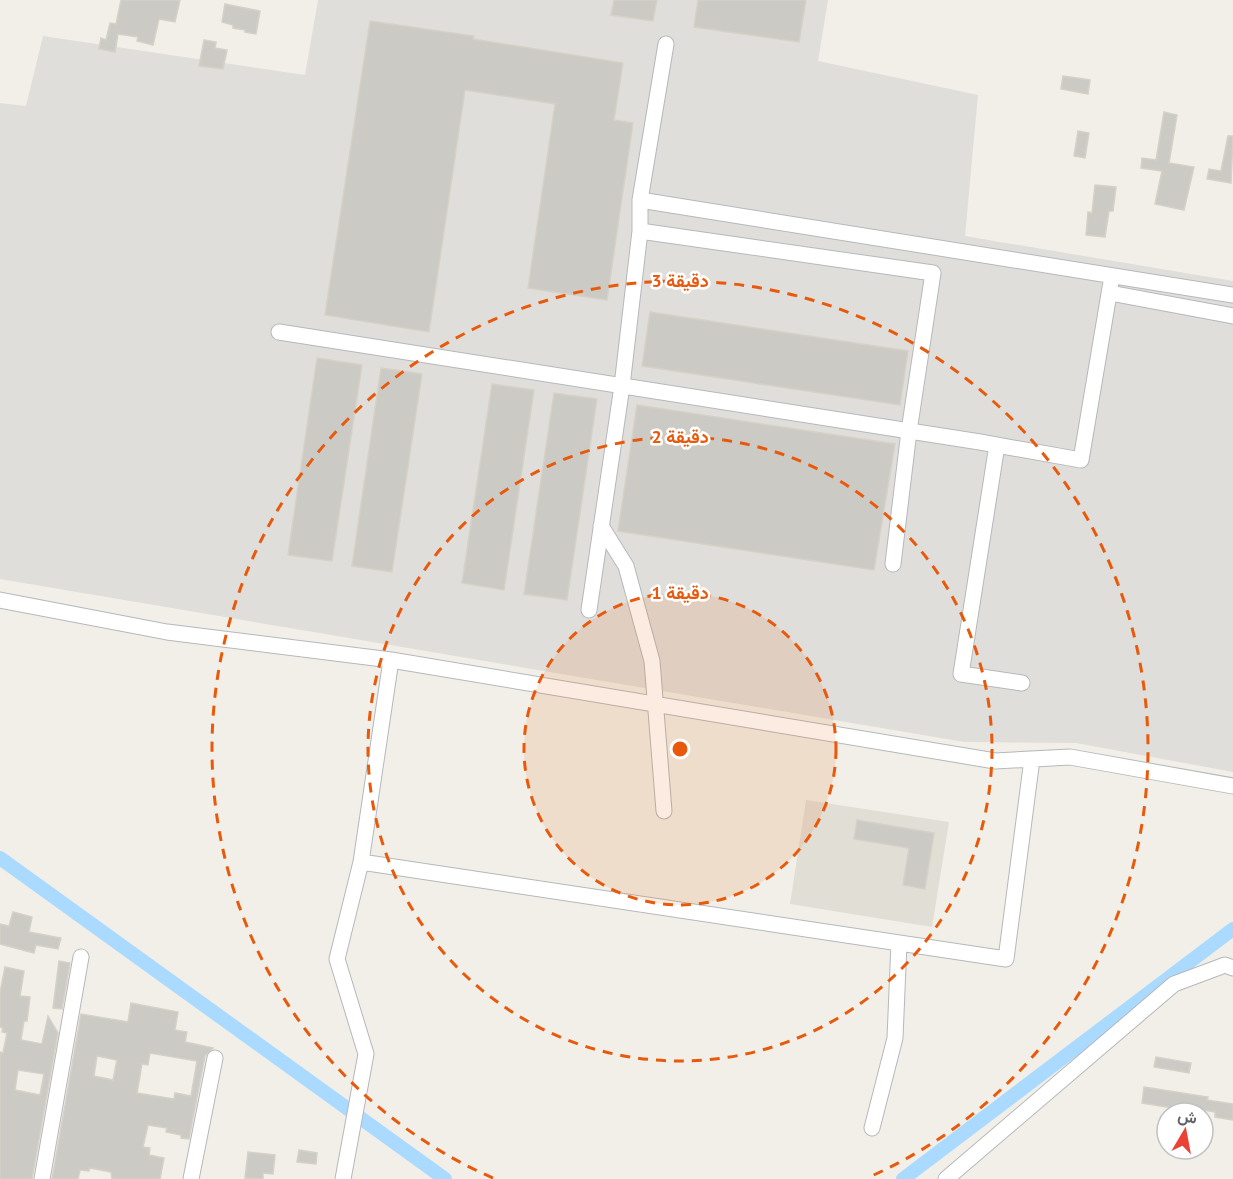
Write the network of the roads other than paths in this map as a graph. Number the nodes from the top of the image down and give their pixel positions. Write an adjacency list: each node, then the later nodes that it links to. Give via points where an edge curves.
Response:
1 (666, 44): 2 (street)
2 (640, 200): 3 (street); 4 (street)
3 (640, 231): 9 (street); 10 (street, via 933,273)
4 (1112, 276): 5 (street); 6 (street)
5 (1110, 293): 7 (street); 11 (street, via 1081,460)
6 (1233, 295)
7 (1233, 316)
8 (279, 332): 9 (street)
9 (622, 386): 10 (street); 12 (street)
10 (909, 431): 11 (street); 13 (street)
11 (997, 445): 17 (street, via 961,674)
12 (601, 526): 15 (street); 18 (street, via 626,566 652,661)
13 (893, 564)
14 (0, 600): 16 (street, via 167,632)
15 (589, 610)
16 (391, 660): 18 (street); 22 (street)
17 (1022, 683)
18 (656, 704): 19 (street, via 995,761); 21 (street)
19 (1032, 759): 20 (street, via 1070,757); 23 (street, via 1006,959)
20 (1233, 786)
21 (664, 811)
22 (361, 862): 23 (street); 30 (street, via 337,959 366,1054)
23 (900, 943): 27 (street, via 895,1038)
24 (81, 957): 28 (street)
25 (1233, 968): 31 (street, via 1225,965 1174,984)
26 (214, 1058): 29 (street)
27 (873, 1128)
28 (42, 1179)
29 (191, 1179)
30 (343, 1179)
31 (946, 1179)

